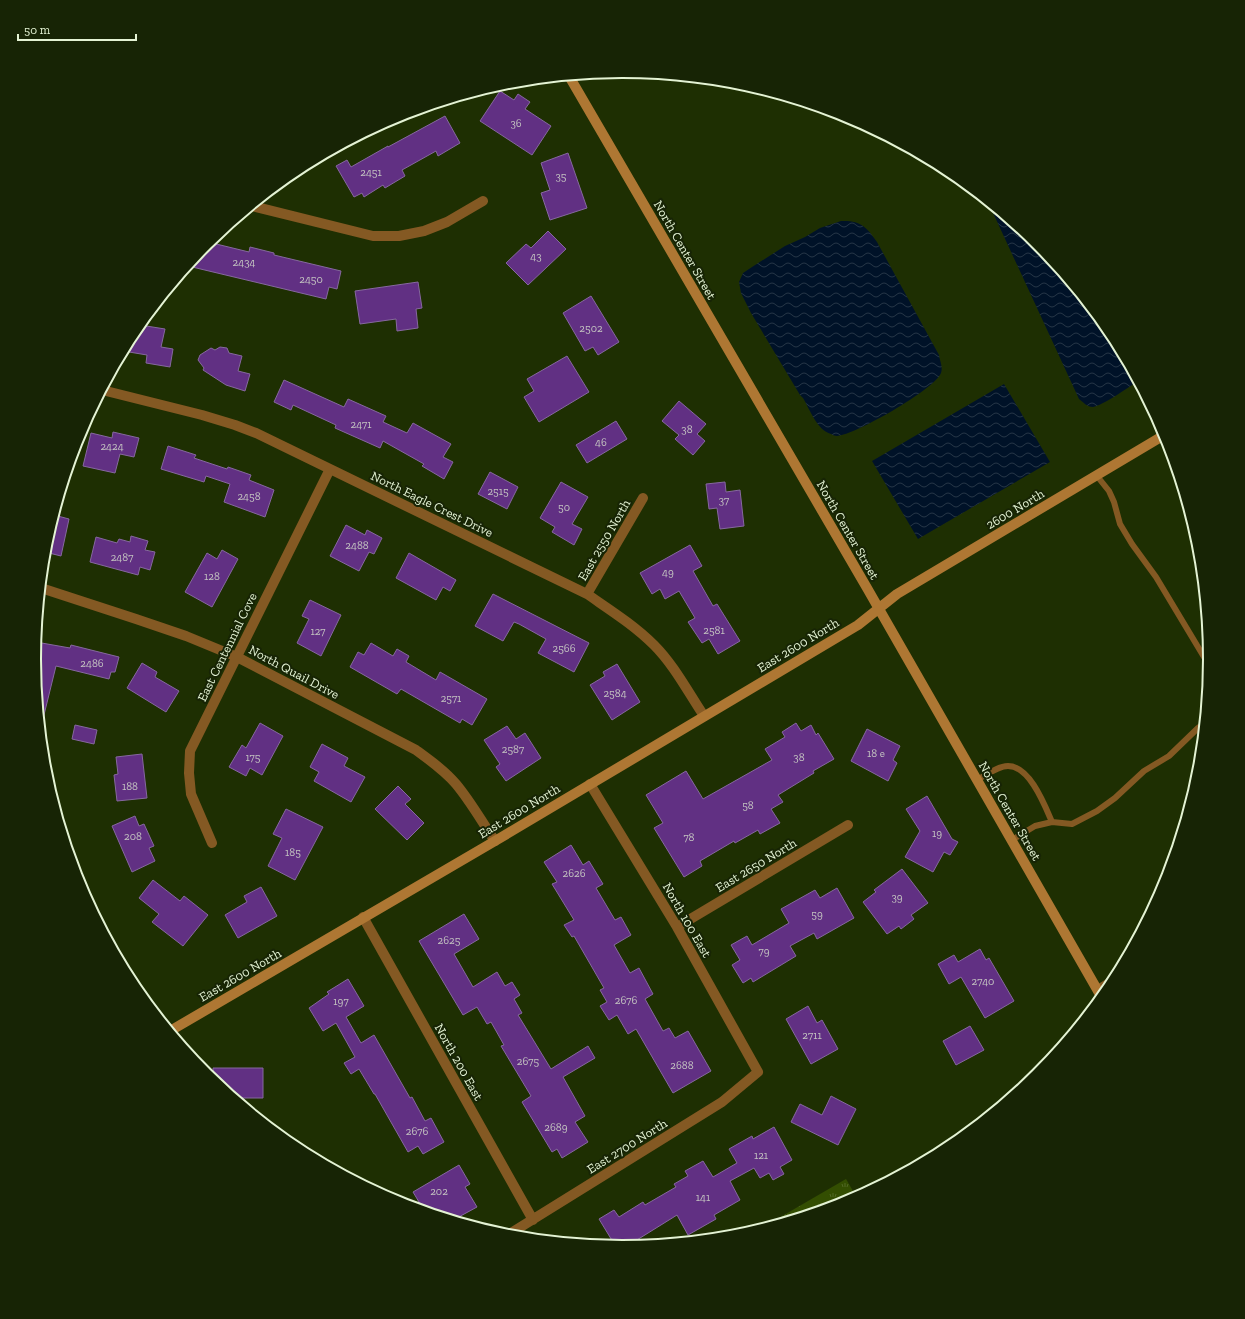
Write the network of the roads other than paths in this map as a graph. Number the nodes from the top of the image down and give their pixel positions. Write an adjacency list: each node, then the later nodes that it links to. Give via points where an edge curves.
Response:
1 (572, 80): 11 (street, North Center Street)
2 (484, 201): 3 (street, via 424,232 399,236 373,236)
3 (257, 207)
4 (107, 391): 6 (street, North Eagle Crest Drive, via 235,425)
5 (1160, 438): 7 (street, 2600 North)
6 (330, 469): 10 (street, North Eagle Crest Drive); 12 (street, East Centennial Cove)
7 (1097, 476): 11 (street, 2600 North, via 897,594); 13 (lane, via 1109,491 1120,524 1156,576)
8 (643, 498): 10 (street, East 2550 North)
9 (45, 589): 12 (street, North Quail Drive, via 136,618)
10 (587, 594): 14 (street, North Eagle Crest Drive, via 637,629 655,646)
11 (879, 608): 14 (street, East 2600 North, via 858,625); 16 (street, North Center Street)
12 (237, 657): 21 (street, North Quail Drive, via 416,750 437,765 455,783); 22 (street, East Centennial Cove, via 190,751 191,794)
13 (1204, 657)
14 (704, 716): 17 (street, East 2600 North)
15 (1200, 727): 18 (lane, via 1169,756 1144,771 1098,811 1072,824)
16 (977, 780): 18 (lane, via 1003,767 1019,769 1036,788); 20 (street, North Center Street)
17 (590, 784): 21 (street, East 2600 North); 24 (street, North 100 East)
18 (1052, 822): 20 (lane, via 1035,826)
19 (848, 825): 24 (street, East 2650 North)
20 (1012, 840): 25 (street, North Center Street)
21 (495, 841): 23 (street, East 2600 North)
22 (212, 842)
23 (362, 917): 26 (street, East 2600 North); 28 (street, North 200 East)
24 (677, 927): 27 (street, North 100 East)
25 (1099, 992)
26 (174, 1029)
27 (758, 1072): 28 (street, East 2700 North, via 722,1102)
28 (532, 1220): 29 (street, East 2700 North)
29 (514, 1231)

